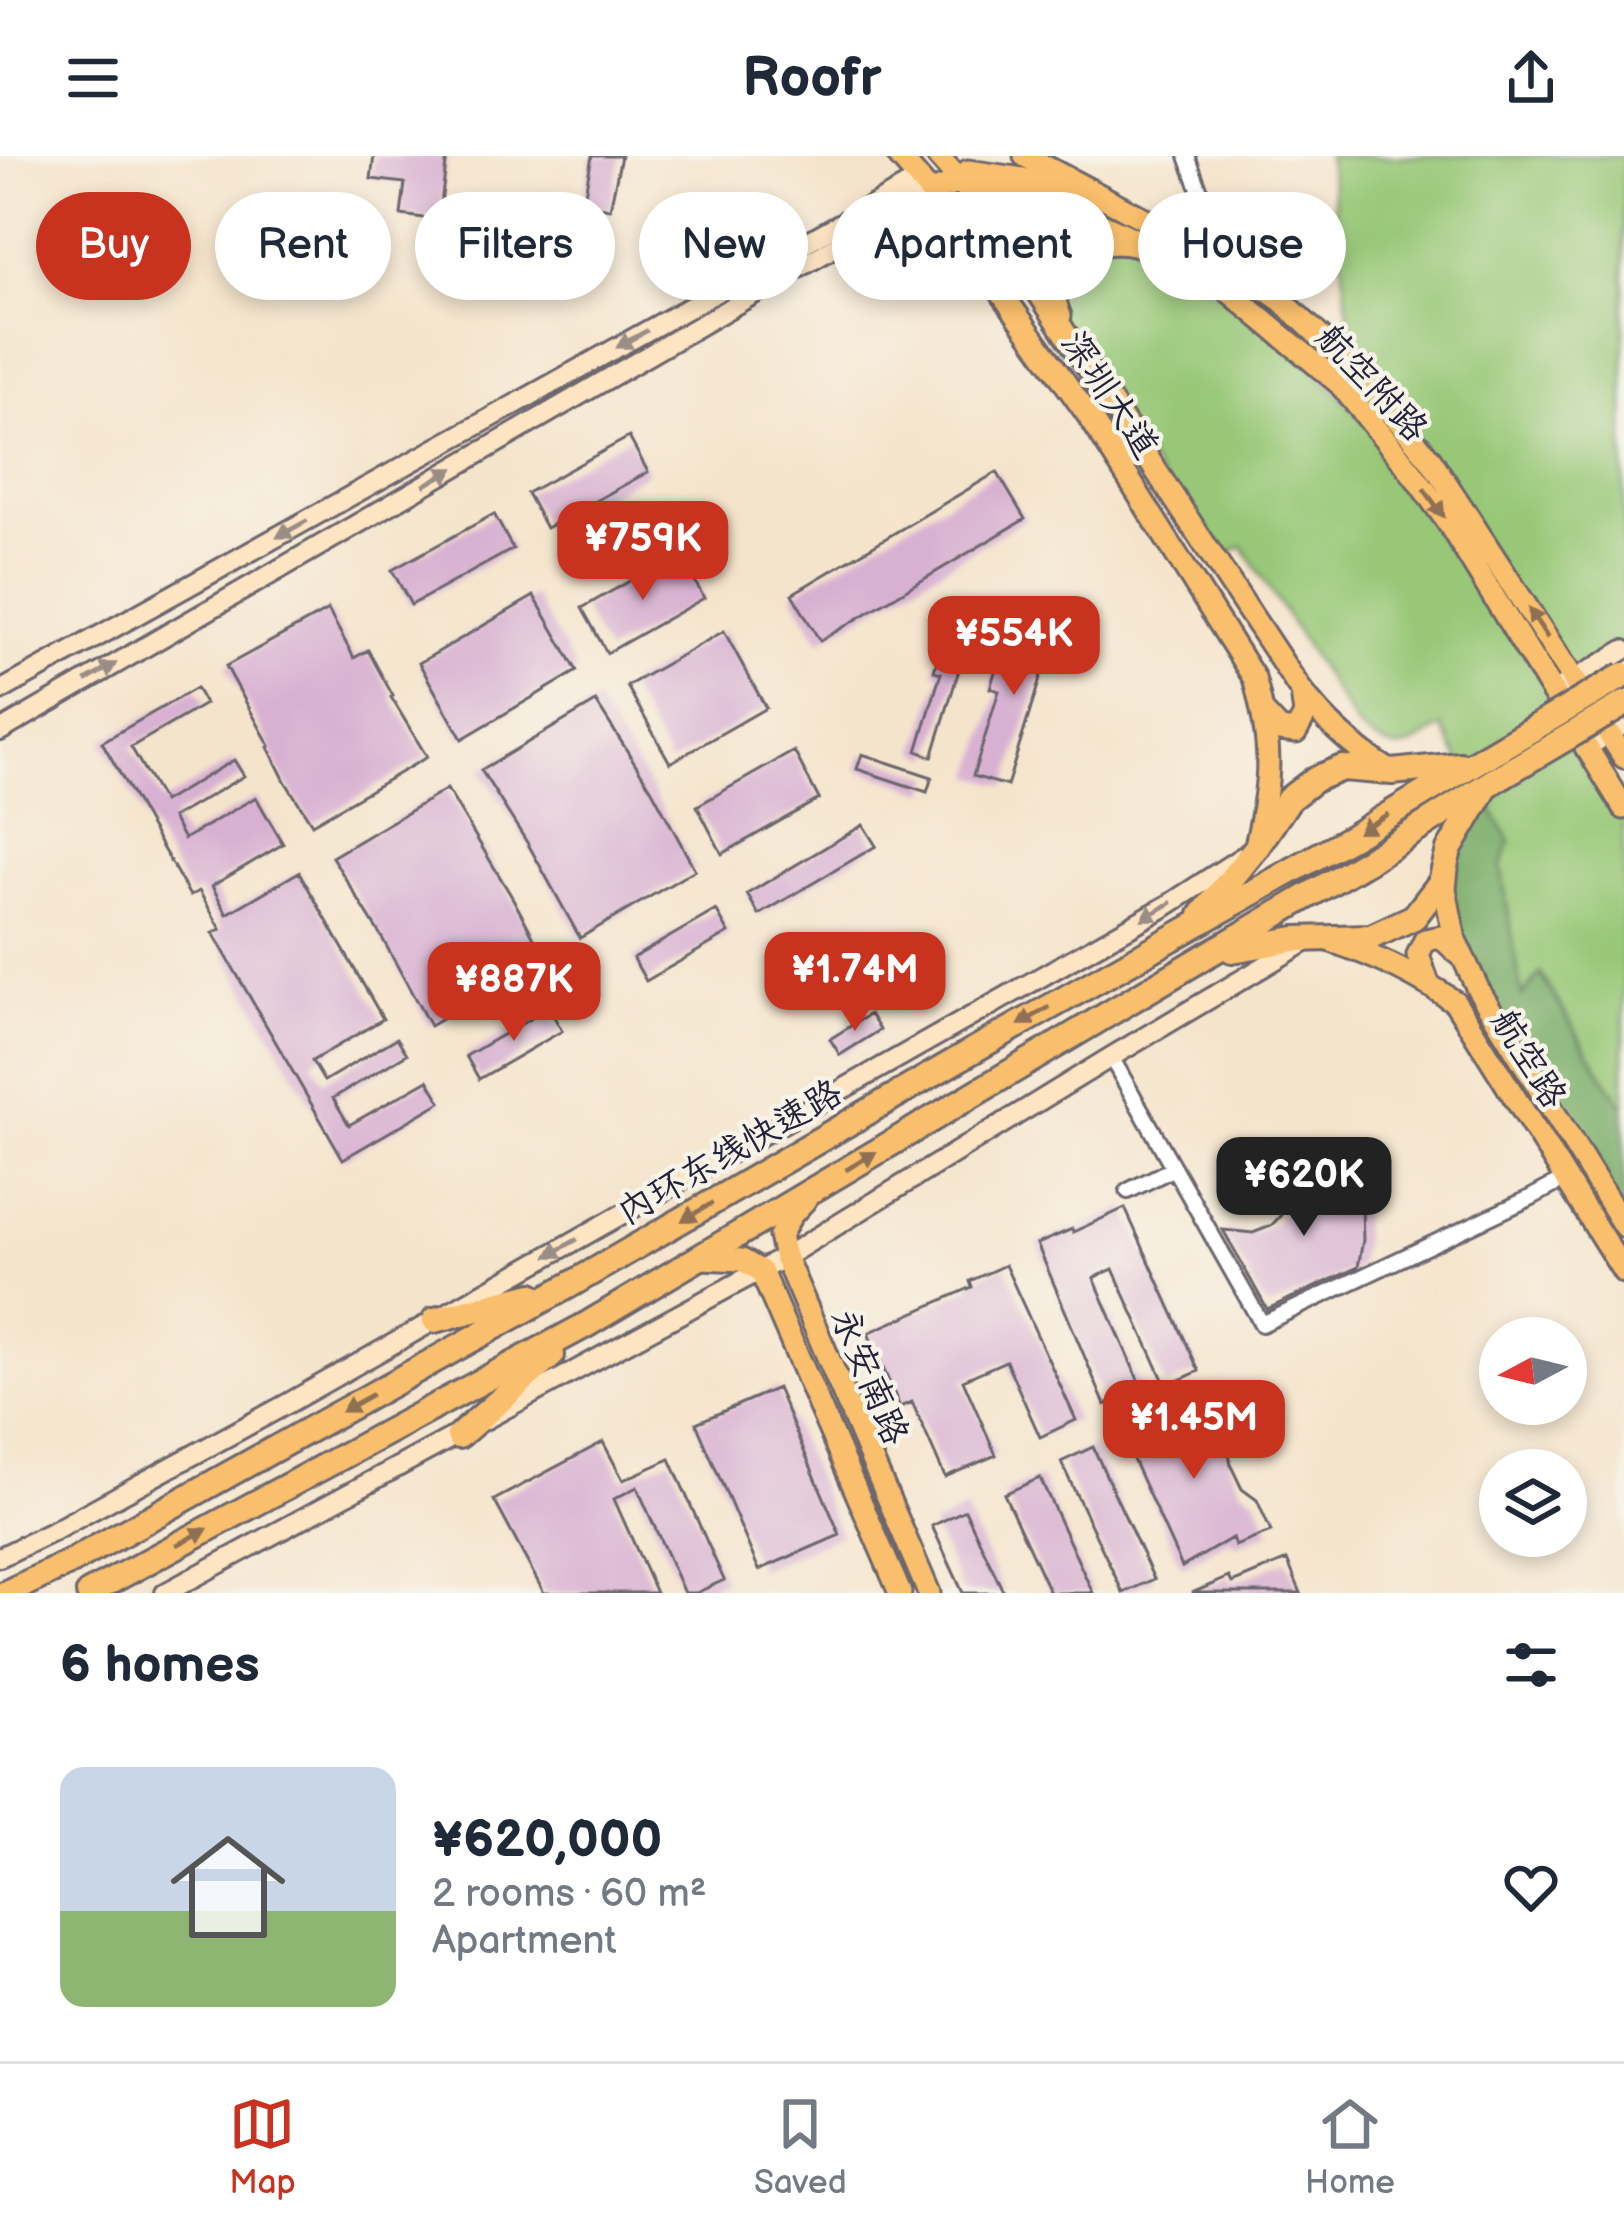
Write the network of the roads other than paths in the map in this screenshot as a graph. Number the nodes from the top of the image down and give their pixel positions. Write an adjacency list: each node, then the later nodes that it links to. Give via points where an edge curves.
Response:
1 (899, 156): 5 (main road, 深圳大道)
2 (1025, 156): 7 (main road, 航空附路)
3 (1186, 156): 8 (street)
4 (950, 169): 5 (main road, 航空附路); 6 (main road, 航空附路); 9 (main road, 航空附路); 13 (main road, 深圳大道)
5 (924, 186): 17 (street, one-way to 17); 21 (main road, 深圳大道, via 1093,422 1254,678); 23 (street, one-way to 5)
6 (1070, 192)
7 (1089, 192)
8 (1200, 192)
9 (1138, 241)
10 (1138, 246): 13 (main road, via 1090,246 1058,274 1052,292)
11 (1239, 300): 19 (main road, 航空附路, one-way to 19, via 1340,384 1414,476)
12 (1281, 300): 16 (main road, 航空附路, one-way to 12, via 1431,460 1356,370)
13 (1065, 334): 18 (main road, 深圳大道)
14 (1624, 650): 16 (street)
15 (1624, 675): 27 (highway, bridge)
16 (1574, 679): 19 (street); 22 (main road, 航空附路)
17 (0, 691)
18 (1302, 692): 21 (main road, via 1305,715 1296,732 1280,730); 26 (main road, 深圳大道, via 1348,741)
19 (1552, 693): 24 (main road, 航空附路)
20 (1624, 704): 27 (highway, bridge)
21 (1264, 712): 29 (main road, 深圳大道, via 1269,790)
22 (1616, 729): 24 (street); 25 (main road, 航空附路)
23 (0, 730)
24 (1585, 748): 28 (main road, 航空附路)
25 (1624, 757)
26 (1392, 772): 27 (highway); 29 (highway, via 1342,768 1315,779 1289,799)
27 (1484, 772): 30 (highway); 31 (highway, 内环东线快速路, one-way to 31); 33 (highway, 内环东线快速路, via 1281,914)
28 (1624, 808)
29 (1256, 848): 31 (highway); 47 (street, one-way to 47)
30 (1449, 850): 32 (highway, via 1441,882 1414,917 1371,937); 34 (main road, 航空路, via 1445,889)
31 (1195, 924): 46 (highway, 内环东线快速路, one-way to 46)
32 (1318, 939): 33 (highway); 35 (main road); 36 (street)
33 (1209, 954): 39 (highway, 内环东线快速路, one-way to 33)
34 (1463, 958): 35 (main road, via 1441,938 1425,940 1418,955); 41 (main road, 航空路)
35 (1428, 983): 38 (main road, 航空路, via 1455,1002)
36 (1111, 1057): 37 (street); 43 (street)
37 (1174, 1168): 38 (street, via 1262,1324); 40 (street)
38 (1567, 1178): 45 (main road, 航空路)
39 (814, 1190): 42 (highway, 内环东线快速路); 43 (main road, via 780,1236)
40 (1127, 1191)
41 (1624, 1226)
42 (701, 1258): 44 (main road, via 742,1260); 48 (highway, 内环东线快速路)
43 (785, 1258): 44 (street); 55 (main road, 永安南路)
44 (761, 1271): 49 (street); 54 (main road, 永安南路)
45 (1624, 1272)
46 (570, 1285): 47 (highway); 51 (highway, 内环东线快速路, one-way to 51)
47 (435, 1320): 50 (street)
48 (586, 1325): 49 (highway); 52 (highway, 内环东线快速路, one-way to 48)
49 (459, 1436): 53 (street)
50 (0, 1557)
51 (6, 1593)
52 (89, 1593)
53 (165, 1593)
54 (900, 1593)
55 (929, 1593)

